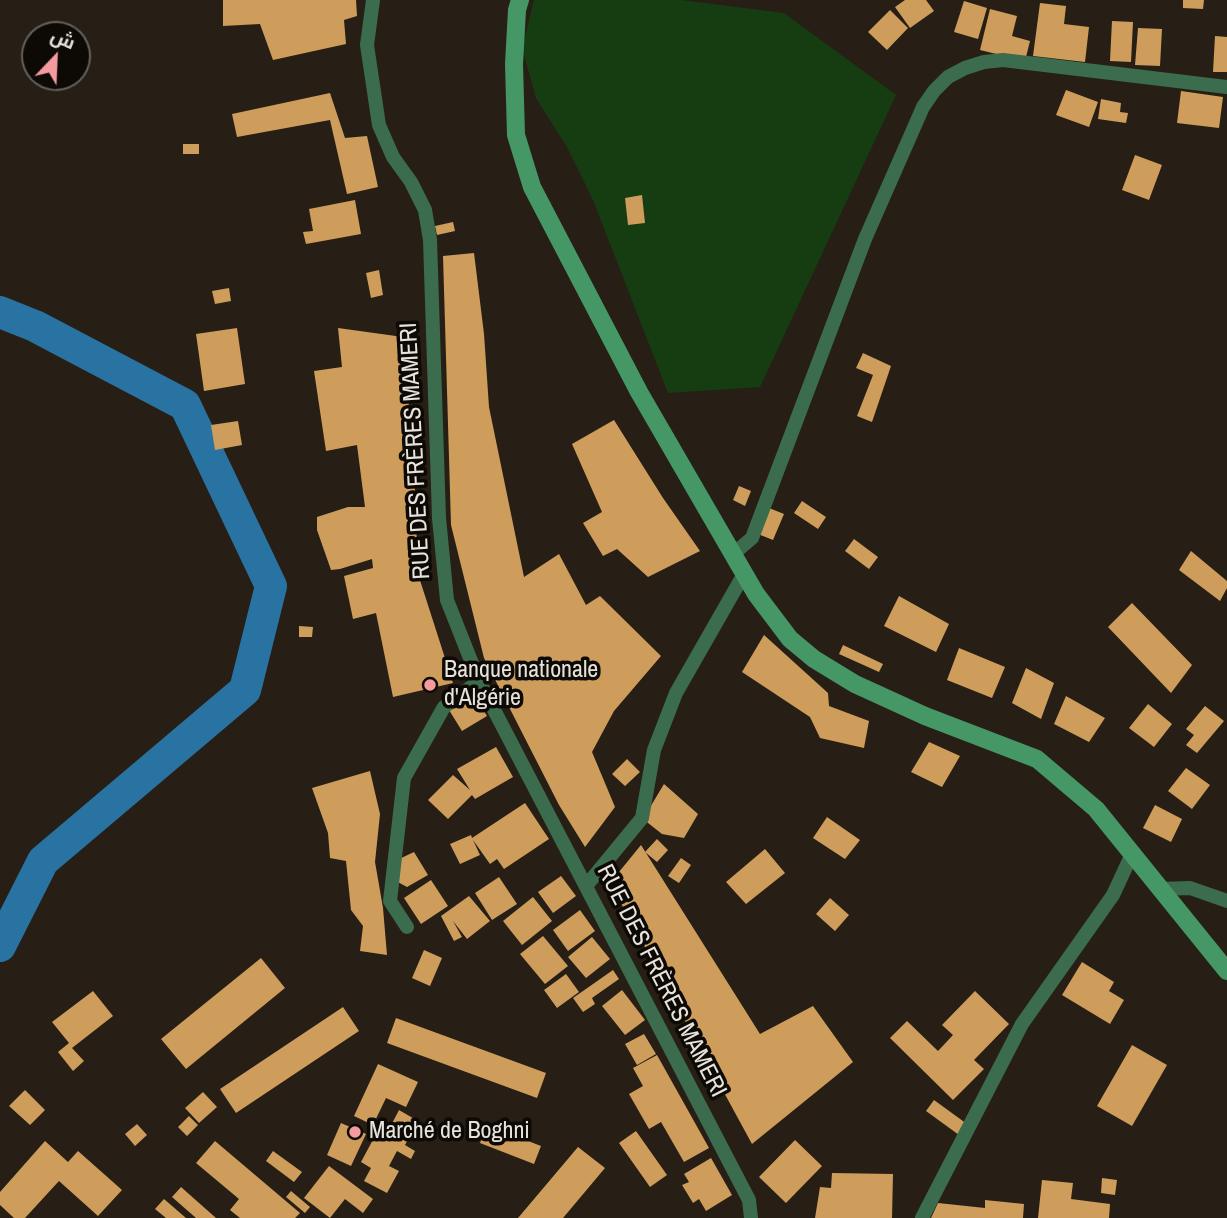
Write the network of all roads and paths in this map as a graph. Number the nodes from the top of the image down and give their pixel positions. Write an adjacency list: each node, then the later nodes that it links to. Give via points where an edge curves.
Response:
1 (373, 0): 6 (street, RUE DES FRÈRES MAMERI, via 367,45 379,125 425,210 430,240 439,518 447,600)
2 (520, 0): 4 (main road, via 514,64 516,135 532,187)
3 (1227, 87): 4 (street, via 1003,60 965,68 941,84 923,107 865,239 752,538)
4 (732, 555): 5 (main road)
5 (744, 574): 7 (main road, via 790,639 814,659 855,684 925,716 1037,759 1096,809); 8 (street, via 676,693 654,750 642,818)
6 (479, 681): 8 (street, RUE DES FRÈRES MAMERI); 11 (street, via 444,707 404,778 390,901)
7 (1132, 854): 9 (main road); 14 (street, via 1113,895 1021,1024)
8 (586, 886): 13 (street, RUE DES FRÈRES MAMERI, via 749,1200)
9 (1159, 889): 10 (street, via 1190,888); 12 (main road)
10 (1227, 901)
11 (407, 927)
12 (1227, 971)
13 (751, 1218)
14 (922, 1218)

